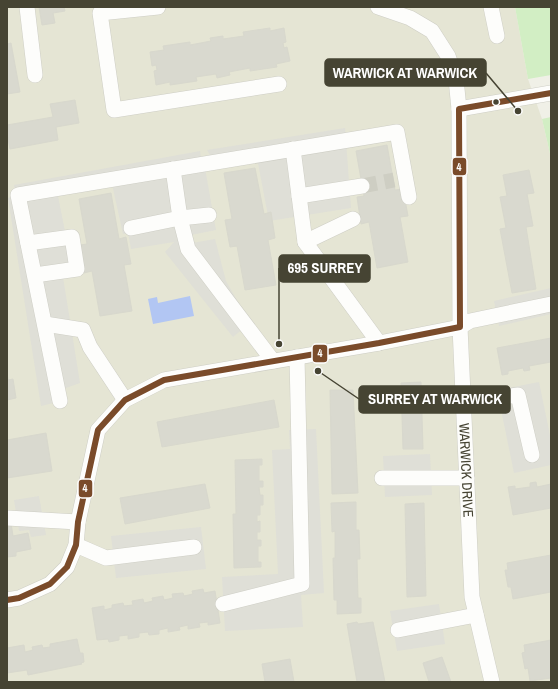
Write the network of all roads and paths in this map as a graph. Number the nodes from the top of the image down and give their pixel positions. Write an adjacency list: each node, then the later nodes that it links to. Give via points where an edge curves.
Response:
1 (27, 7): 6 (street)
2 (158, 7): 7 (street, via 100,13 114,110)
3 (378, 7): 9 (street, WARWICK DRIVE, via 410,18 432,31 448,56 456,79)
4 (491, 7): 5 (street)
5 (497, 36)
6 (35, 75)
7 (279, 84)
8 (551, 92): 9 (street)
9 (459, 109): 24 (street, WARWICK DRIVE)
10 (293, 149): 11 (street); 13 (street); 14 (street, via 397,132 400,179)
11 (173, 169): 16 (street); 20 (street, via 18,195)
12 (362, 186): 13 (street)
13 (299, 196): 19 (street)
14 (409, 196)
15 (209, 215): 16 (street)
16 (180, 218): 18 (street); 27 (street, via 188,249)
17 (353, 219): 19 (street)
18 (131, 228)
19 (305, 242): 25 (street)
20 (28, 243): 21 (street); 21 (street, via 72,237 77,269)
21 (35, 275): 23 (street)
22 (551, 304): 24 (street, via 470,321)
23 (44, 324): 28 (street, via 83,330 90,347); 29 (street)
24 (460, 327): 25 (street); 30 (street, WARWICK DRIVE)
25 (379, 343): 26 (street)
26 (297, 357): 27 (street); 39 (street, via 302,584)
27 (273, 361): 28 (street, via 164,380)
28 (125, 400): 35 (street, via 98,430)
29 (60, 401)
30 (464, 402): 31 (street, via 518,395); 33 (street, WARWICK DRIVE)
31 (532, 455)
32 (382, 478): 33 (street)
33 (467, 478): 40 (street, WARWICK DRIVE, via 472,597)
34 (7, 518): 35 (street)
35 (78, 522): 36 (street)
36 (76, 545): 37 (street, via 106,558); 38 (street, via 67,567 50,584 19,598)
37 (194, 547)
38 (7, 600)
39 (223, 604)
40 (476, 614): 41 (street); 42 (street, WARWICK DRIVE)
41 (398, 630)
42 (492, 682)

